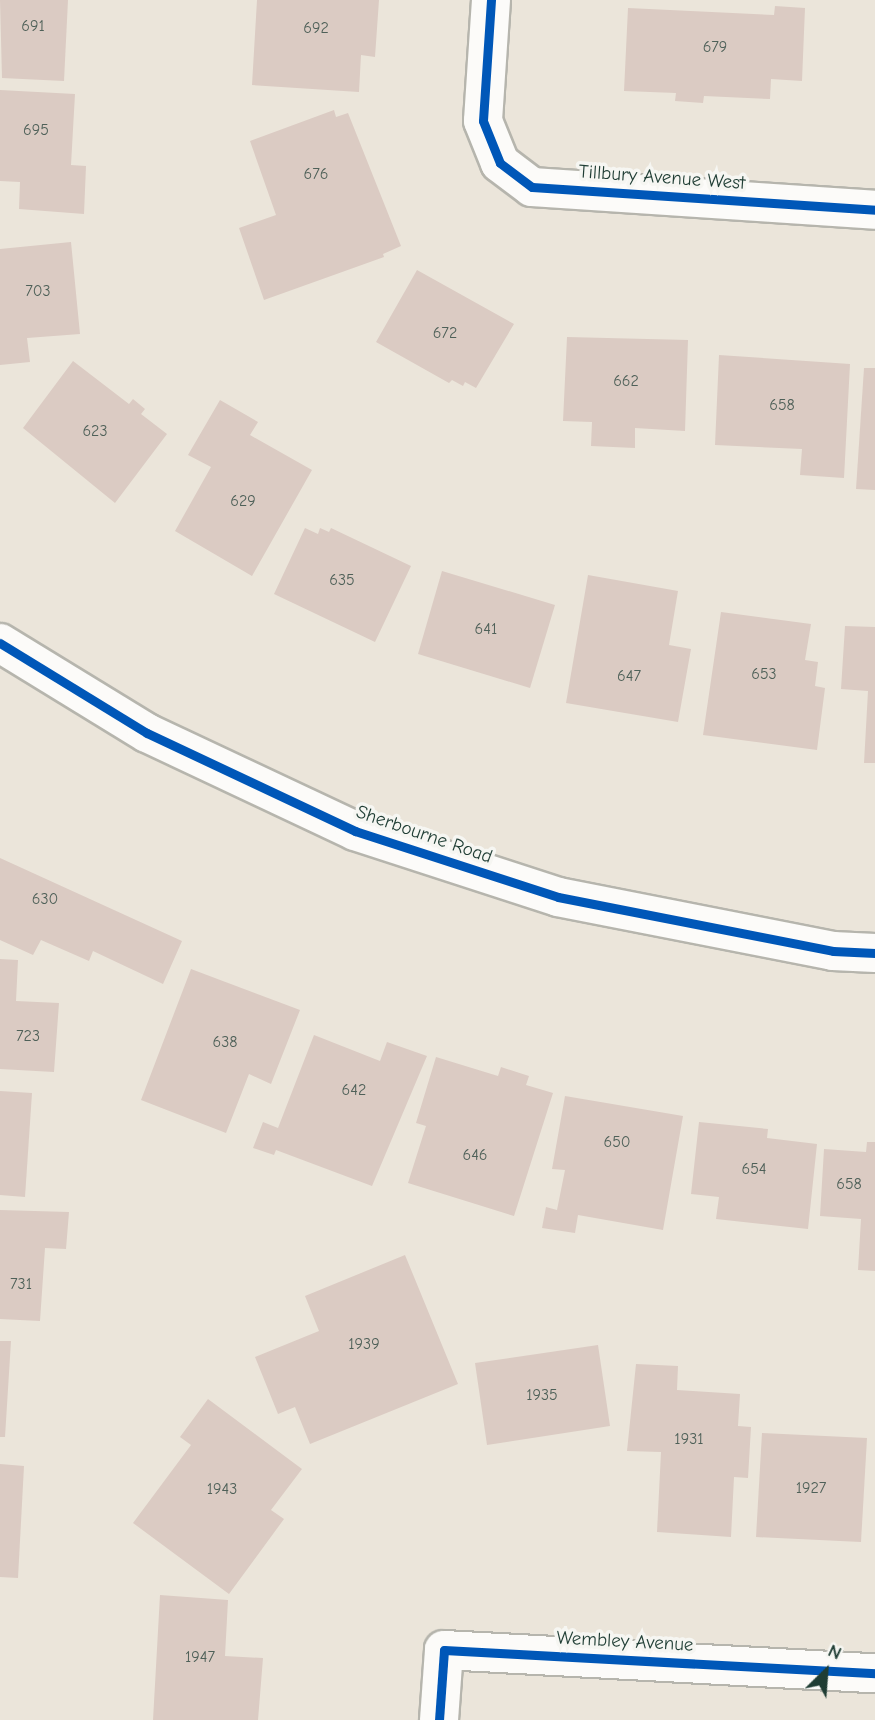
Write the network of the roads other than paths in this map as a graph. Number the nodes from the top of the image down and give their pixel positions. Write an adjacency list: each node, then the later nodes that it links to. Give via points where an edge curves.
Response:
1 (491, 0): 2 (street, Tillbury Avenue West, via 483,121 500,163 532,187)
2 (875, 210)
3 (0, 643): 4 (street, Sherbourne Road, via 147,733 355,831 558,897 833,951)
4 (875, 953)
5 (875, 1673): 6 (street, Wembley Avenue, via 444,1650)
6 (439, 1720)

